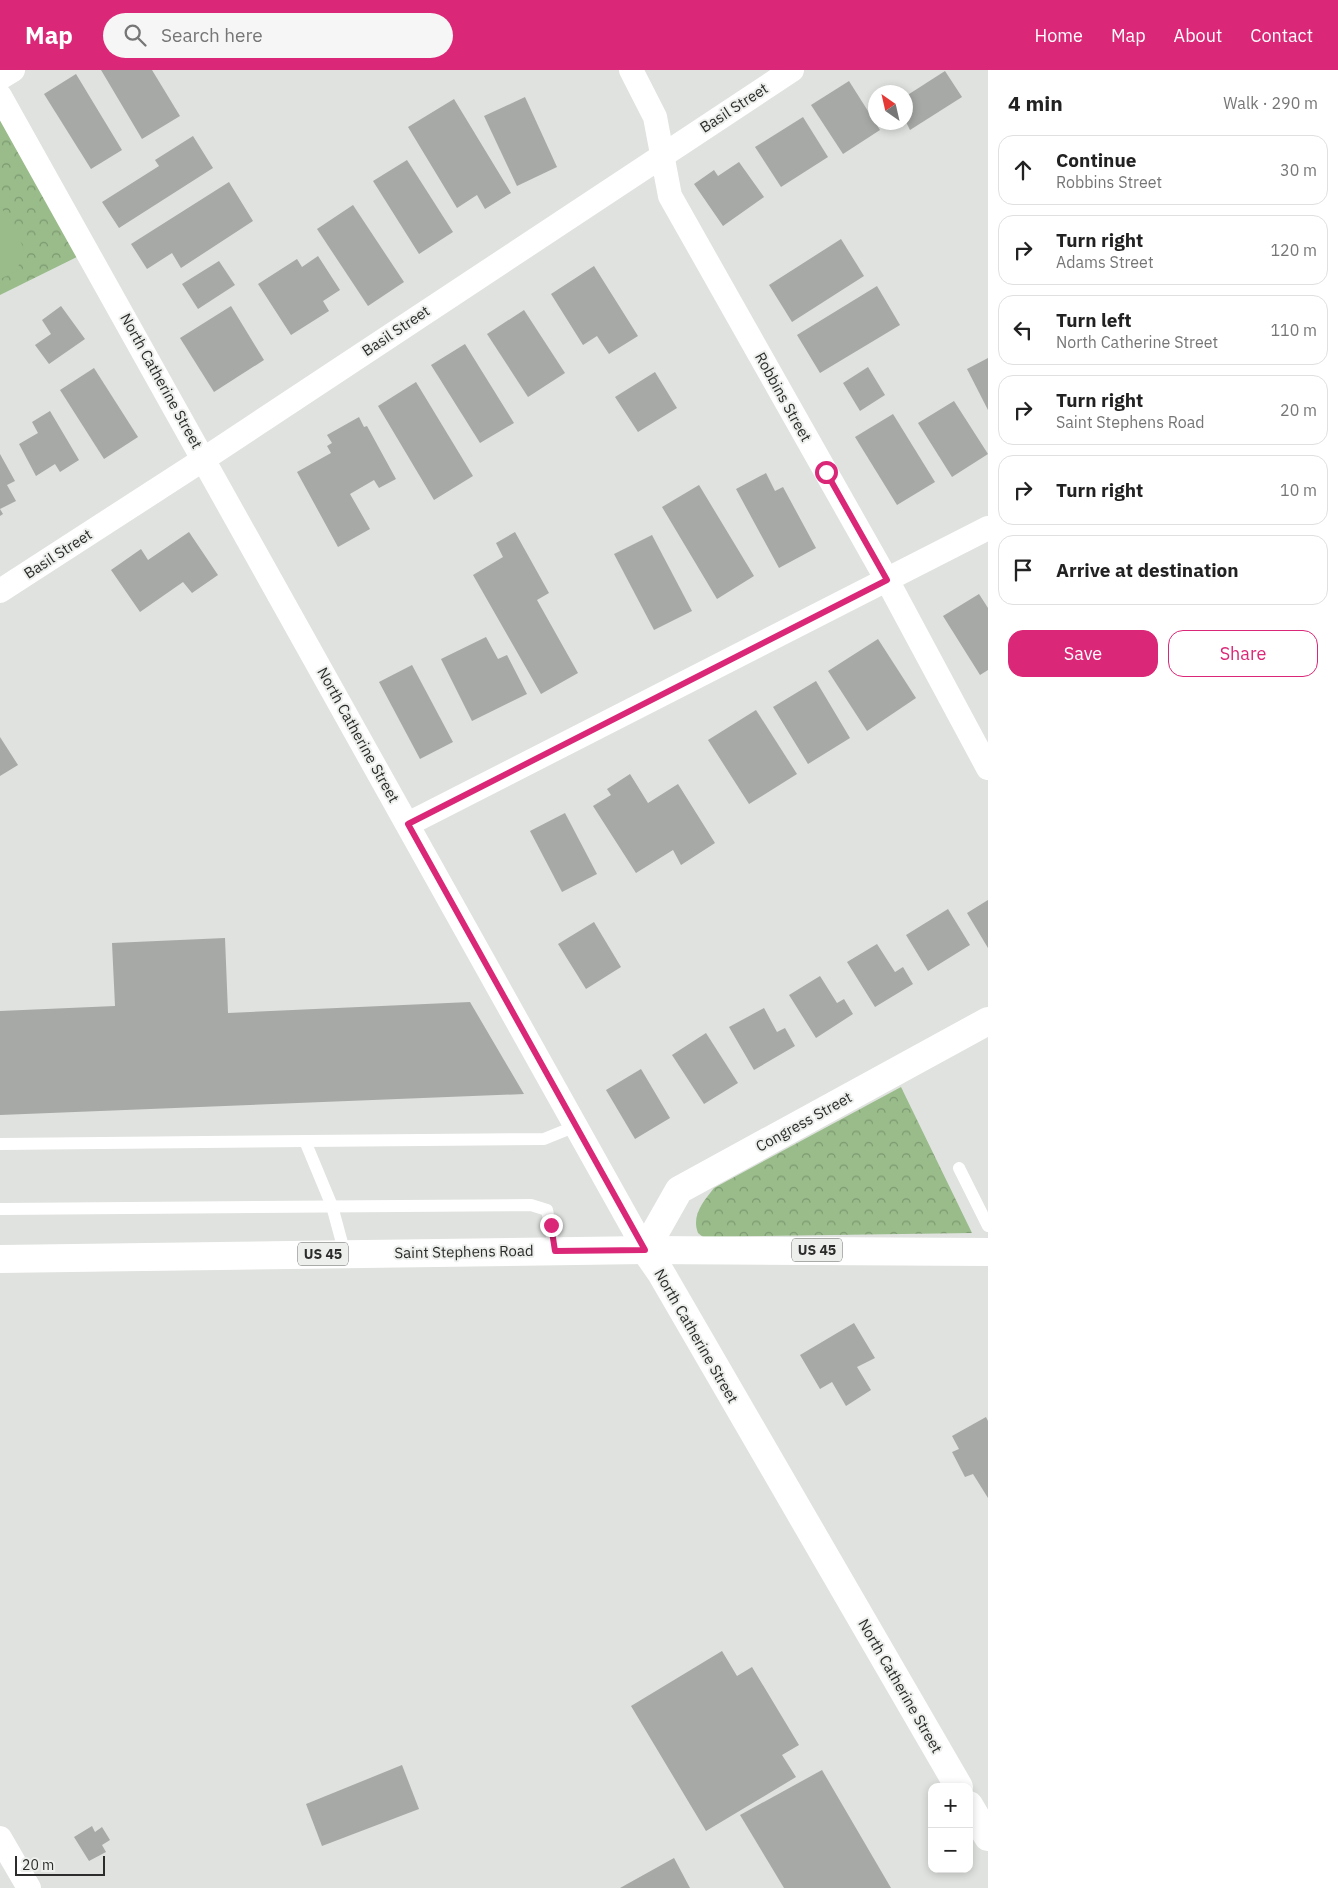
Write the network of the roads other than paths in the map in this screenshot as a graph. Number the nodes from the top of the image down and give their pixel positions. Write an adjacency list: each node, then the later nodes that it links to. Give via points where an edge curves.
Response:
1 (13, 70): 4 (street)
2 (631, 70): 6 (street, Robbins Street, via 655,117)
3 (792, 70): 6 (street, Basil Street)
4 (0, 78)
5 (0, 96): 7 (street, North Catherine Street)
6 (662, 155): 7 (street, Basil Street); 9 (street, Robbins Street, via 670,196)
7 (204, 459): 10 (street, Basil Street); 12 (street, North Catherine Street)
8 (988, 528): 9 (street)
9 (887, 580): 11 (street, Robbins Street); 12 (street)
10 (0, 591)
11 (988, 768)
12 (408, 824): 14 (street, North Catherine Street)
13 (988, 1021): 21 (street, Congress Street, via 679,1190)
14 (576, 1126): 15 (lane, via 544,1139); 21 (street, North Catherine Street)
15 (306, 1141): 16 (lane); 18 (lane)
16 (0, 1144)
17 (959, 1168): 20 (lane)
18 (332, 1206): 19 (lane); 22 (lane, via 531,1204 547,1210); 24 (lane)
19 (0, 1209)
20 (988, 1226)
21 (645, 1250): 22 (street, Saint Stephens Road / US 45); 23 (street, Saint Stephens Road / US 45); 26 (street, North Catherine Street)
22 (555, 1251): 24 (street, Saint Stephens Road / US 45)
23 (988, 1252)
24 (345, 1254): 25 (street, Saint Stephens Road / US 45)
25 (0, 1259)
26 (957, 1783)
27 (973, 1812): 28 (street)
28 (988, 1837)
29 (0, 1838): 30 (street)
30 (28, 1888)

